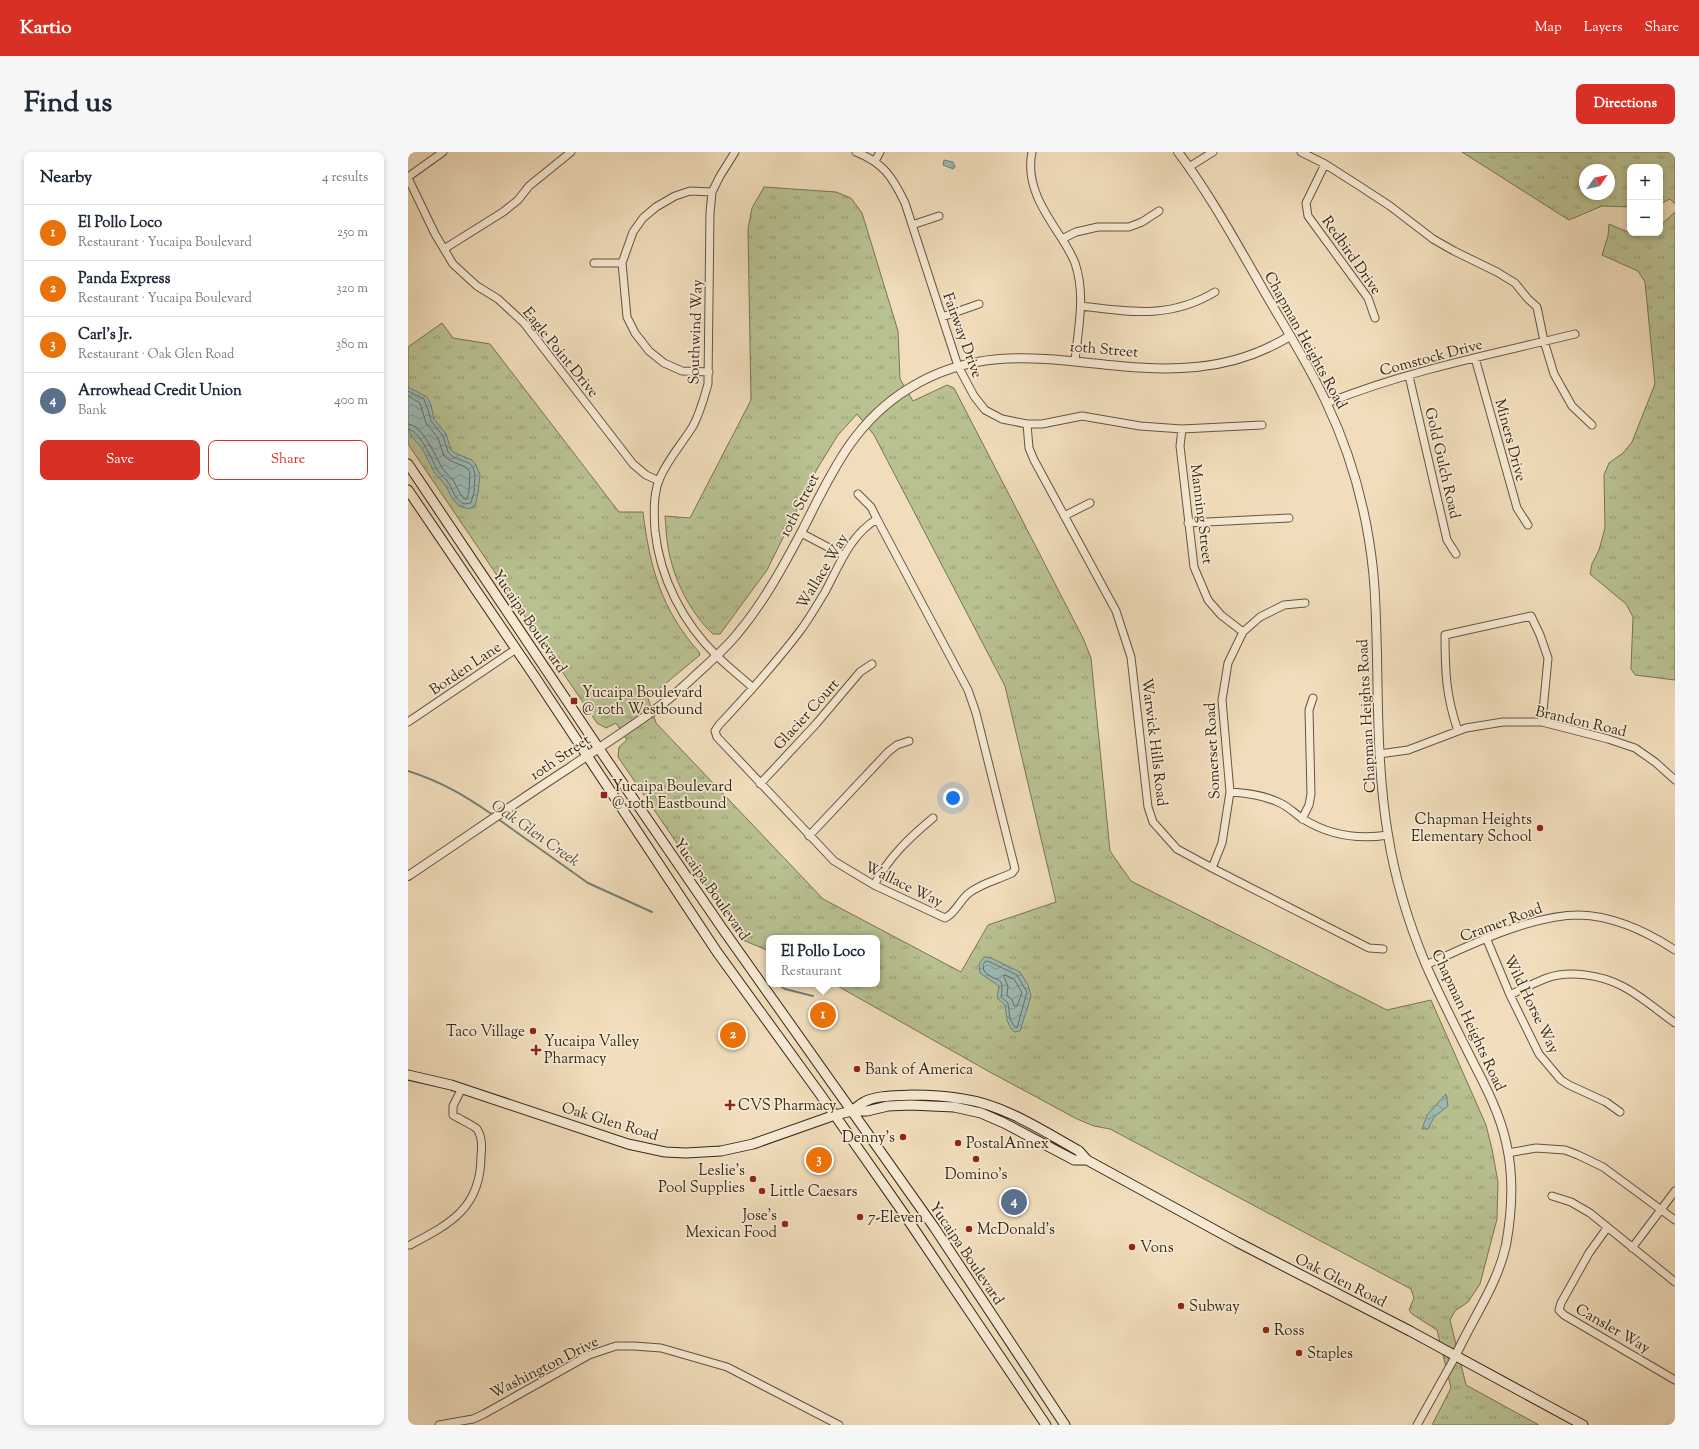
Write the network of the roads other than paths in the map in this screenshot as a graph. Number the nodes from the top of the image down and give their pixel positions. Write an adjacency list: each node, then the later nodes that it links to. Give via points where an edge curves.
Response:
1 (443, 152): 13 (street)
2 (571, 152): 19 (street, via 503,212)
3 (735, 152): 14 (street, Southwind Way)
4 (856, 152): 10 (street, Fairway Drive)
5 (880, 152): 10 (street)
6 (1032, 152): 18 (street, via 1032,183)
7 (1178, 152): 12 (street, Chapman Heights Road)
8 (1213, 152): 12 (street)
9 (1301, 152): 11 (street)
10 (875, 161): 17 (street, Fairway Drive, via 888,172 897,186)
11 (1325, 164): 26 (street, Redbird Drive, via 1306,203 1308,216 1368,298); 29 (street, via 1390,206 1433,238 1515,283 1537,308)
12 (1189, 167): 28 (street, Chapman Heights Road)
13 (408, 178): 19 (street, Eagle Point Drive, via 422,211)
14 (712, 192): 21 (street, via 690,191 674,196 656,207 643,218 633,232); 33 (street, Southwind Way)
15 (1159, 210): 18 (street, via 1142,222 1129,227 1098,226)
16 (939, 216): 17 (street)
17 (912, 225): 25 (street, Fairway Drive)
18 (1062, 239): 24 (street, via 1075,262)
19 (444, 249): 41 (street, Eagle Point Drive, via 453,264 466,277 498,299 524,323 633,464 646,475)
20 (594, 263): 21 (street)
21 (622, 263): 33 (street, via 627,317 648,350 664,363 682,370)
22 (1214, 292): 24 (street, via 1200,301 1162,311 1130,312)
23 (979, 304): 25 (street)
24 (1081, 306): 31 (street)
25 (942, 317): 32 (street, Fairway Drive)
26 (1375, 318)
27 (1575, 334): 29 (street, Comstock Drive)
28 (1290, 336): 31 (street, 10th Street, via 1259,351 1223,363 1195,367 1164,368); 35 (street, Chapman Heights Road)
29 (1544, 341): 30 (street, Comstock Drive); 38 (street, via 1554,374 1572,406)
30 (1475, 358): 34 (street, Comstock Drive); 49 (street, Miners Drive, via 1516,508)
31 (1075, 361): 32 (street, 10th Street, via 1031,357 993,359)
32 (958, 366): 36 (street, Fairway Drive, via 974,396 985,410 1002,419); 50 (street, 10th Street, via 934,375 907,390 872,418 854,437)
33 (709, 372): 41 (street, Southwind Way, via 703,404 694,424 668,462)
34 (1409, 376): 35 (street, Comstock Drive, via 1363,389); 51 (street, Gold Gulch Road, via 1447,540)
35 (1327, 403): 65 (street, Chapman Heights Road, via 1344,446 1367,528 1376,615)
36 (1027, 424): 39 (street, Fairway Drive, via 1042,424 1082,416 1140,426); 45 (street, Warwick Hills Road, via 1029,448)
37 (1262, 425): 39 (street, Fairway Drive)
38 (1592, 425)
39 (1182, 429): 48 (street, Manning Street, via 1180,446)
40 (408, 464): 64 (main road, Yucaipa Boulevard)
41 (659, 481): 56 (street, Southwind Way, via 654,514 656,540 664,573 675,599 691,626)
42 (408, 490): 55 (main road, Yucaipa Boulevard)
43 (858, 494): 47 (street, Wallace Way, via 871,507)
44 (1090, 503): 45 (street)
45 (1064, 516): 74 (street, Warwick Hills Road, via 1116,611 1127,641 1148,807 1153,822 1177,849)
46 (1289, 518): 48 (street)
47 (877, 519): 52 (street, Wallace Way, via 871,522); 76 (street, Wallace Way, via 968,690 1015,869 1012,873 989,881 969,893 952,914 945,918)
48 (1188, 523): 54 (street, Manning Street, via 1194,567 1208,600)
49 (1528, 525)
50 (801, 533): 52 (street); 56 (street, 10th Street, via 772,585 749,619)
51 (1456, 554)
52 (843, 555): 58 (street, Wallace Way, via 801,630)
53 (1305, 603): 54 (street, Somerset Road, via 1284,605 1260,617)
54 (1243, 632): 69 (street, Somerset Road, via 1228,663 1222,700)
55 (516, 649): 60 (street, Borden Lane); 66 (main road, Yucaipa Boulevard)
56 (717, 656): 58 (street, Southwind Way); 64 (street, 10th Street, via 664,704)
57 (872, 664): 68 (street, Glacier Court, via 860,672)
58 (753, 688): 68 (street, Wallace Way, via 715,731)
59 (1313, 698): 71 (street, via 1309,710 1311,794)
60 (408, 722)
61 (1542, 722): 62 (street, Brandon Road, via 1503,722); 62 (street, via 1548,658 1531,616 1445,635 1446,686); 67 (street, Brandon Road, via 1635,748 1656,762)
62 (1458, 731): 65 (street, Brandon Road, via 1408,750)
63 (909, 741): 73 (street, via 897,745 888,752)
64 (598, 748): 66 (street, 10th Street); 85 (main road, Yucaipa Boulevard)
65 (1379, 754): 72 (street, Chapman Heights Road)
66 (587, 756): 75 (street, 10th Street); 87 (main road, Yucaipa Boulevard, via 717,952)
67 (1675, 780)
68 (760, 784): 73 (street, Wallace Way)
69 (1230, 792): 71 (street, via 1252,793 1282,803); 74 (street, Somerset Road, via 1222,842)
70 (933, 818): 76 (street, via 892,856)
71 (1302, 819): 72 (street, via 1320,828 1347,836 1359,838)
72 (1388, 835): 80 (street, Chapman Heights Road, via 1410,922)
73 (809, 836): 76 (street, Wallace Way, via 834,861)
74 (1212, 868): 78 (street, Warwick Hills Road, via 1369,948)
75 (408, 876)
76 (874, 885)
77 (1487, 940): 79 (street, Cramer Road, via 1528,923 1553,917 1580,915 1608,919 1636,928); 80 (street, Cramer Road); 81 (street, Wild Horse Way)
78 (1383, 949)
79 (1675, 950)
80 (1426, 965): 88 (street, Chapman Heights Road, via 1491,1098)
81 (1510, 995): 82 (street, via 1548,978 1571,974 1594,977 1623,986); 86 (street, Wild Horse Way, via 1539,1054 1553,1072 1569,1086 1606,1102)
82 (1675, 1023)
83 (408, 1075): 84 (main road, Oak Glen Road)
84 (462, 1088): 87 (main road, Oak Glen Road, via 628,1144 665,1152 713,1152 748,1145); 94 (street, via 453,1106 453,1115 477,1129 482,1142 481,1169 476,1186 460,1215 444,1227)
85 (852, 1111): 87 (main road, Oak Glen Road); 97 (main road, Oak Glen Road, via 910,1105 981,1113 1074,1160 1087,1160); 102 (main road, Yucaipa Boulevard, via 934,1227)
86 (1620, 1112)
87 (835, 1115): 101 (main road, Yucaipa Boulevard)
88 (1508, 1153): 91 (street, via 1536,1148 1565,1150 1578,1154 1602,1167); 97 (street, Chapman Heights Road, via 1511,1184 1510,1216 1505,1248 1494,1283)
89 (1675, 1191): 91 (street)
90 (1552, 1196): 93 (street, via 1571,1202 1590,1213)
91 (1661, 1209): 92 (street); 95 (street)
92 (1675, 1220)
93 (1607, 1228): 95 (street); 98 (street, Cansler Way, via 1589,1253 1559,1310)
94 (410, 1245)
95 (1632, 1248): 96 (street)
96 (1675, 1282)
97 (1455, 1357): 103 (street, Chapman Heights Road); 104 (main road, Oak Glen Road)
98 (1675, 1380)
99 (439, 1425): 100 (street, Washington Drive, via 473,1419 589,1355 616,1346 661,1348 727,1367)
100 (839, 1425)
101 (1046, 1425)
102 (1065, 1425)
103 (1417, 1425)
104 (1583, 1425)

